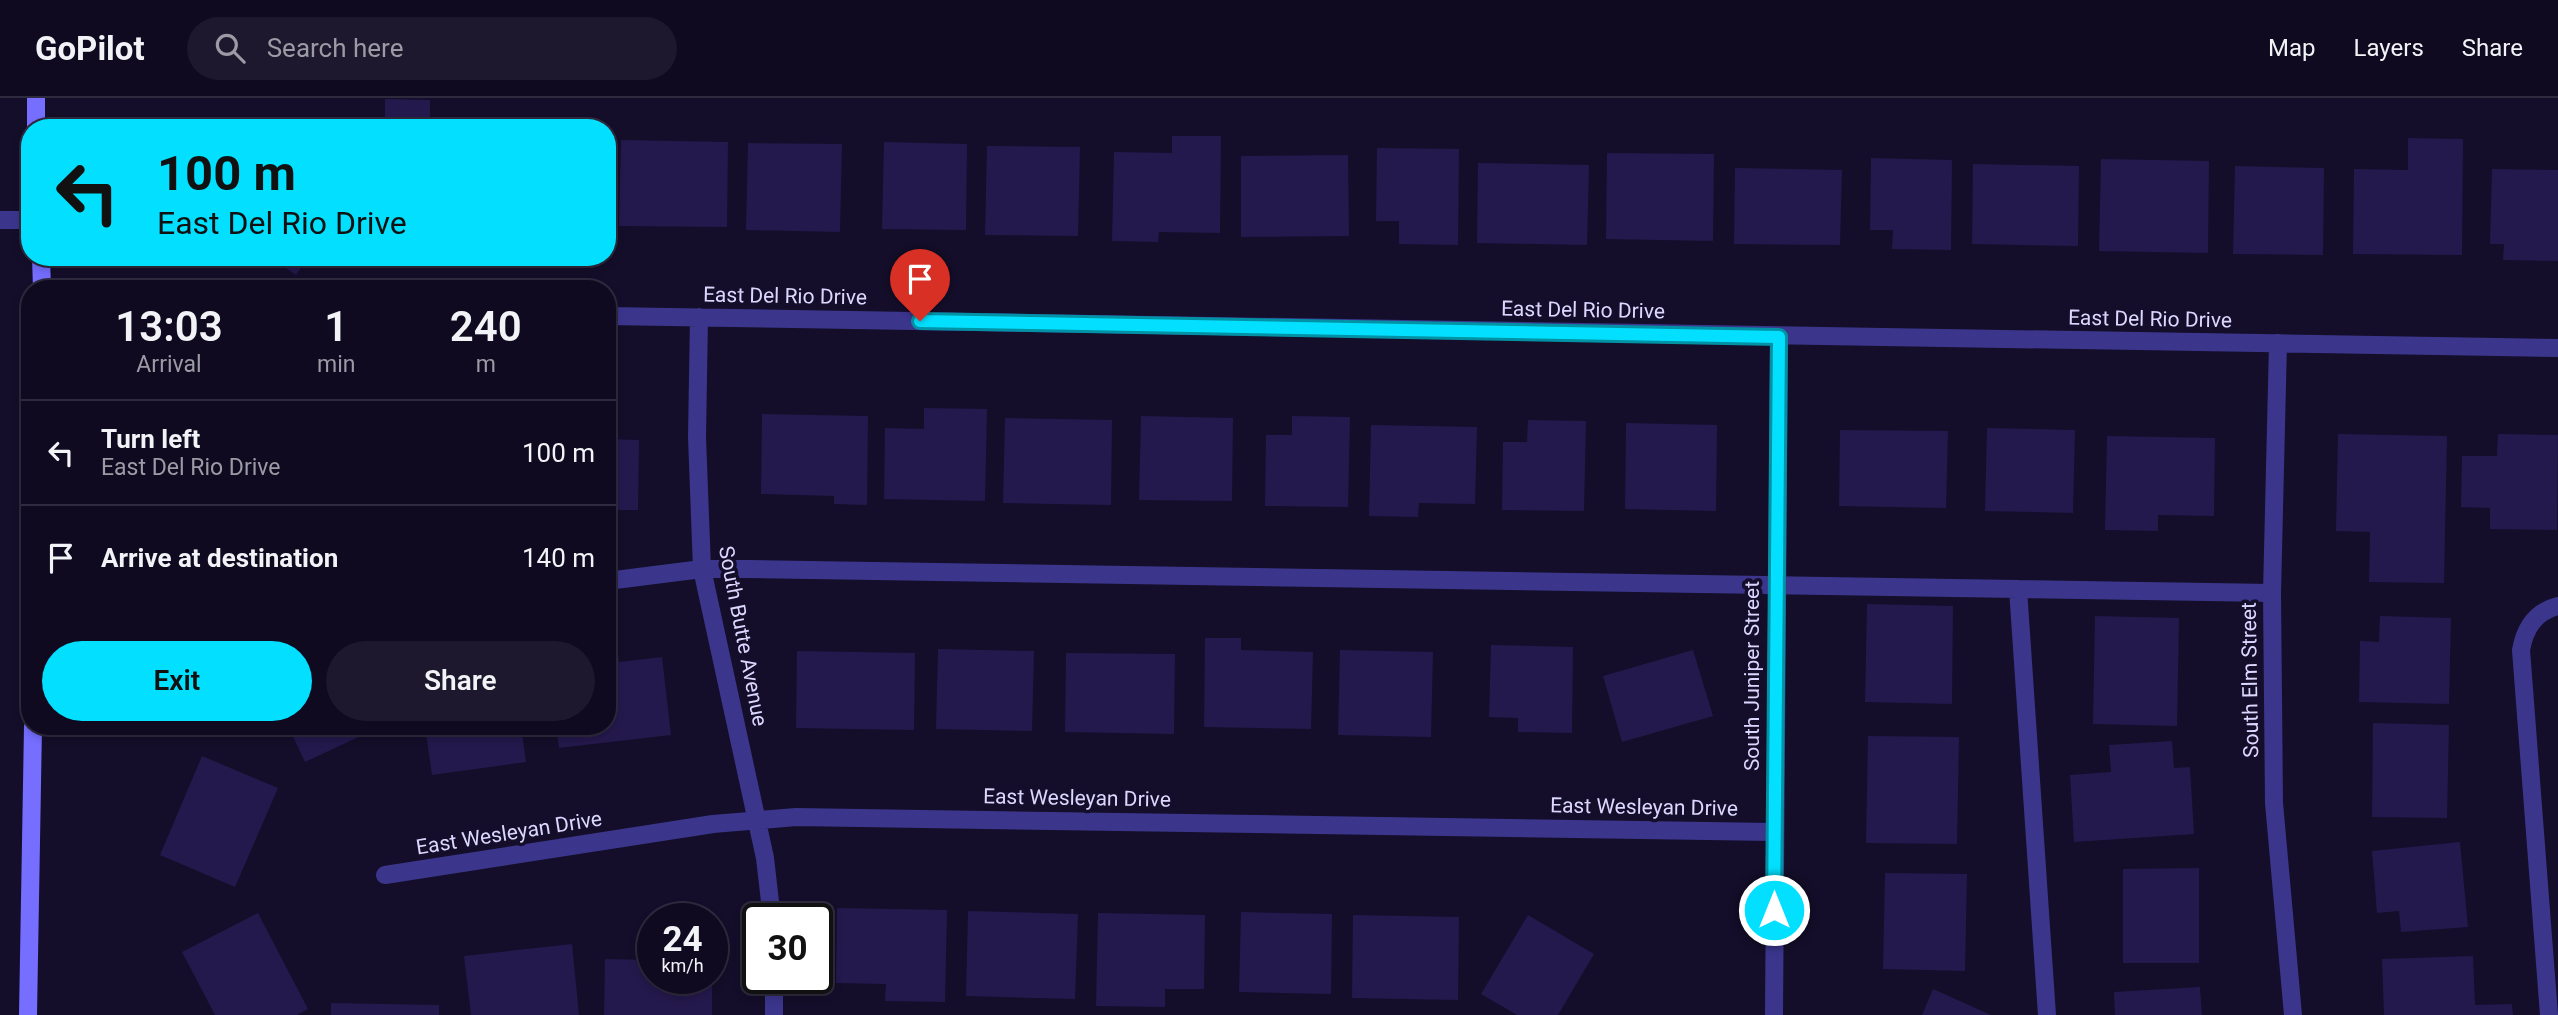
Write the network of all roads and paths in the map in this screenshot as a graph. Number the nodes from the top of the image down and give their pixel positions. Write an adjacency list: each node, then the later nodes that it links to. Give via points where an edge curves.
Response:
1 (36, 98): 2 (main road)
2 (36, 119)
3 (0, 220): 4 (street)
4 (21, 220)
5 (616, 316): 6 (street, East Del Rio Drive)
6 (699, 317): 7 (street, East Del Rio Drive); 10 (street, South Butte Avenue)
7 (1779, 337): 8 (street, East Del Rio Drive); 12 (street, South Juniper Street)
8 (2278, 344): 9 (street, East Del Rio Drive); 14 (street, South Elm Street)
9 (2558, 348)
10 (702, 569): 11 (street); 12 (street); 17 (street, South Butte Avenue)
11 (616, 580)
12 (1775, 584): 13 (street); 18 (street, South Juniper Street)
13 (2018, 589): 14 (street); 25 (street)
14 (2272, 593): 26 (street, South Elm Street, via 2274,803)
15 (2558, 606): 27 (street, via 2535,618 2524,634 2521,650)
16 (33, 735): 22 (main road)
17 (757, 819): 18 (street, East Wesleyan Drive); 19 (street, East Wesleyan Drive); 20 (street, South Butte Avenue)
18 (1773, 832): 24 (street, South Juniper Street)
19 (385, 875)
20 (770, 903)
21 (774, 994): 23 (street)
22 (28, 1015)
23 (774, 1015)
24 (1774, 1015)
25 (2047, 1015)
26 (2292, 1015)
27 (2549, 1015)

